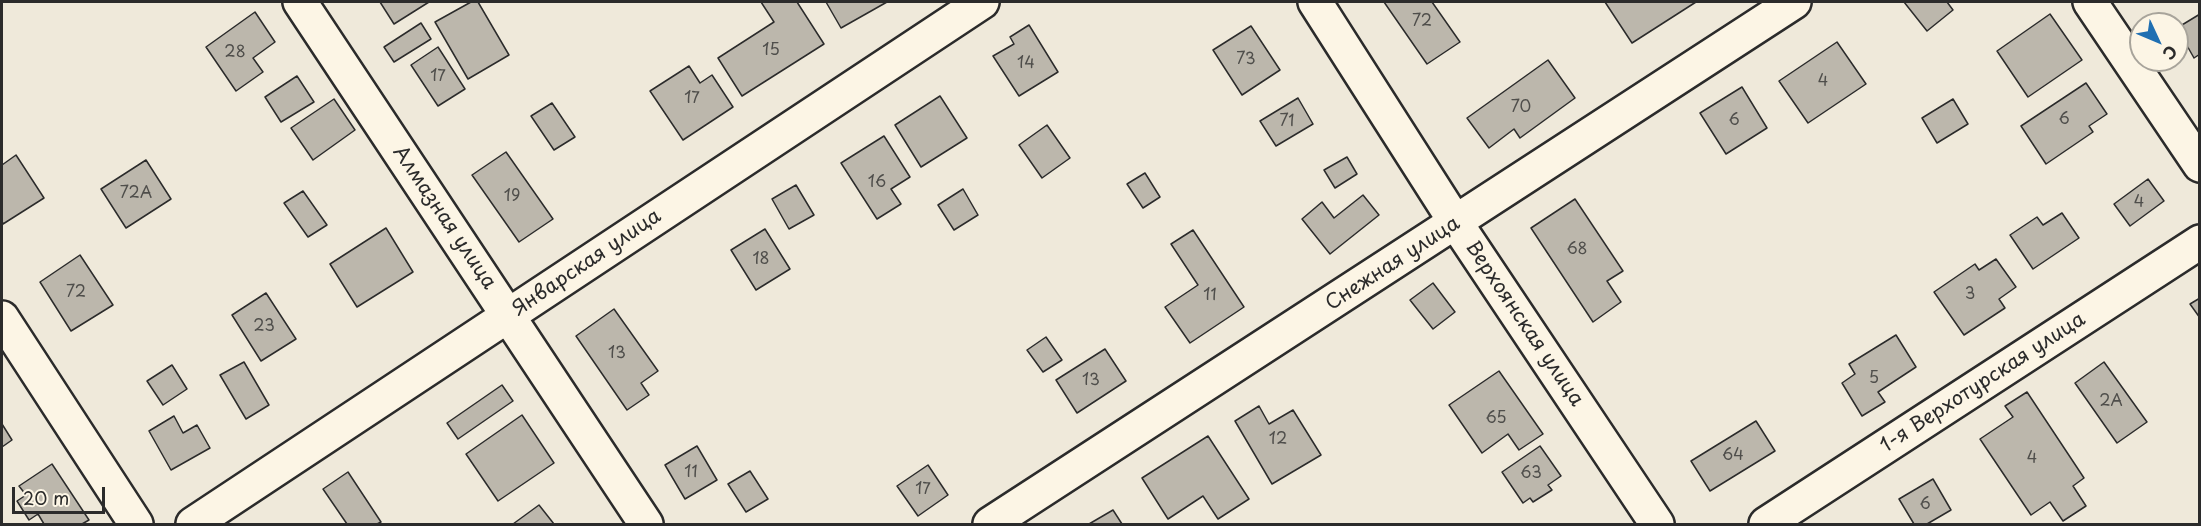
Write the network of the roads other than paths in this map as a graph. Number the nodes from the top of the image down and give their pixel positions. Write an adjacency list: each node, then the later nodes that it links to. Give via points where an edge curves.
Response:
1 (300, 2): 9 (street, Алмазная улица)
2 (982, 2): 9 (street, Январская улица)
3 (1315, 2): 7 (street, Верхоянская улица)
4 (1794, 2): 7 (street, Снежная улица)
5 (2090, 2): 6 (street)
6 (2199, 165)
7 (1456, 223): 14 (street, Снежная улица); 15 (street, Верхоянская улица)
8 (2199, 242): 16 (street, 1-я Верхотурская улица)
9 (509, 315): 12 (street, Январская улица); 13 (street, Алмазная улица)
10 (2, 318): 11 (street)
11 (136, 525)
12 (193, 525)
13 (646, 525)
14 (990, 525)
15 (1657, 525)
16 (1766, 525)

